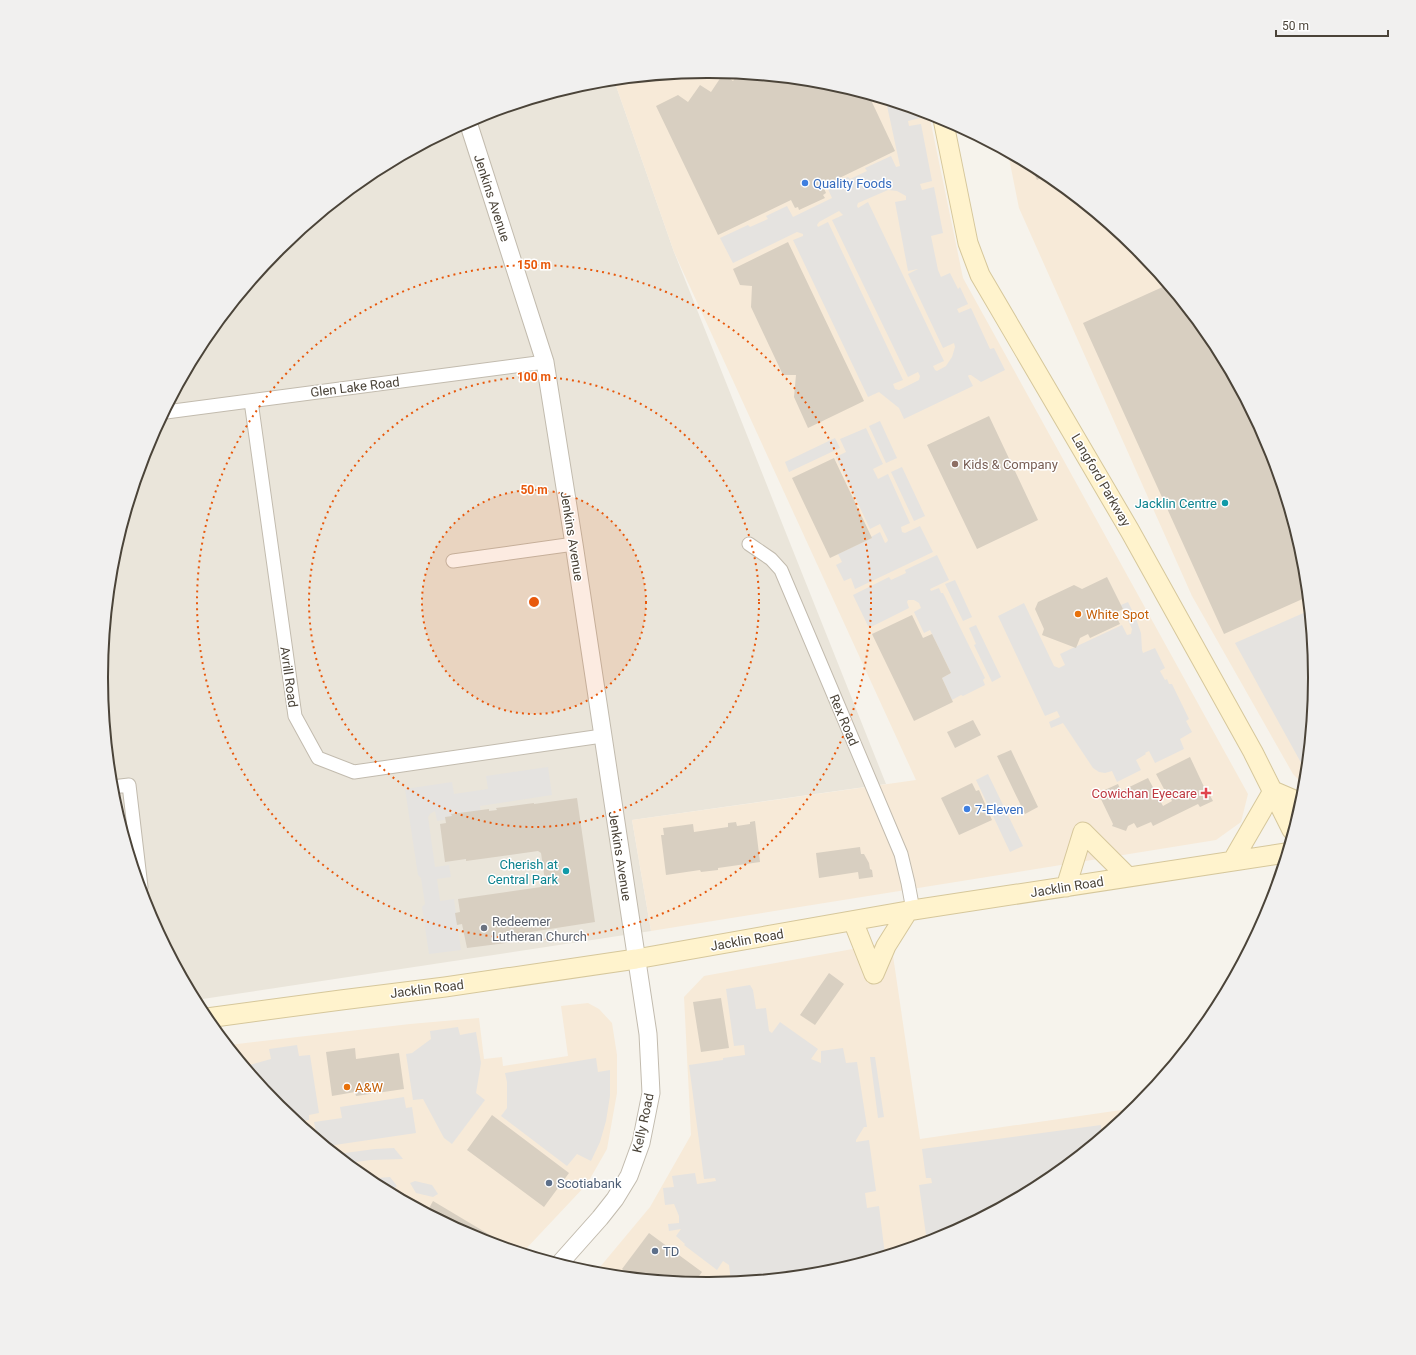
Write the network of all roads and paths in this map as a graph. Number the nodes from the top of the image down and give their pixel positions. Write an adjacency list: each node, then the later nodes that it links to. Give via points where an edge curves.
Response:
1 (945, 127): 11 (main road, Langford Parkway, via 968,243 980,275 1130,531)
2 (470, 128): 3 (street, Jenkins Avenue)
3 (545, 362): 4 (street, Glen Lake Road); 6 (street, Jenkins Avenue)
4 (250, 401): 5 (street, Glen Lake Road); 9 (street, Avrill Road, via 295,716 318,758 354,772)
5 (170, 411)
6 (574, 544): 8 (street); 9 (street, Jenkins Avenue)
7 (749, 544): 19 (street, Rex Road, via 771,559 781,570 901,854 908,883)
8 (453, 561)
9 (602, 736): 21 (street, Jenkins Avenue)
10 (119, 786): 16 (street, via 129,785)
11 (1273, 791): 12 (main road); 13 (main road, Langford Parkway); 15 (main road)
12 (1295, 800)
13 (1289, 824)
14 (1281, 853): 15 (main road, Jacklin Road)
15 (1233, 860): 17 (main road, Jacklin Road)
16 (138, 864)
17 (1128, 877): 18 (main road, Jacklin Road); 18 (main road, via 1083,832)
18 (1066, 887): 19 (main road, Jacklin Road)
19 (910, 911): 20 (main road, Jacklin Road); 20 (main road, via 886,946 874,974)
20 (853, 921): 21 (main road, Jacklin Road)
21 (636, 959): 22 (main road, Jacklin Road); 23 (street, Kelly Road, via 648,1034 651,1093 641,1143 629,1176 615,1199)
22 (214, 1017)
23 (563, 1259)

